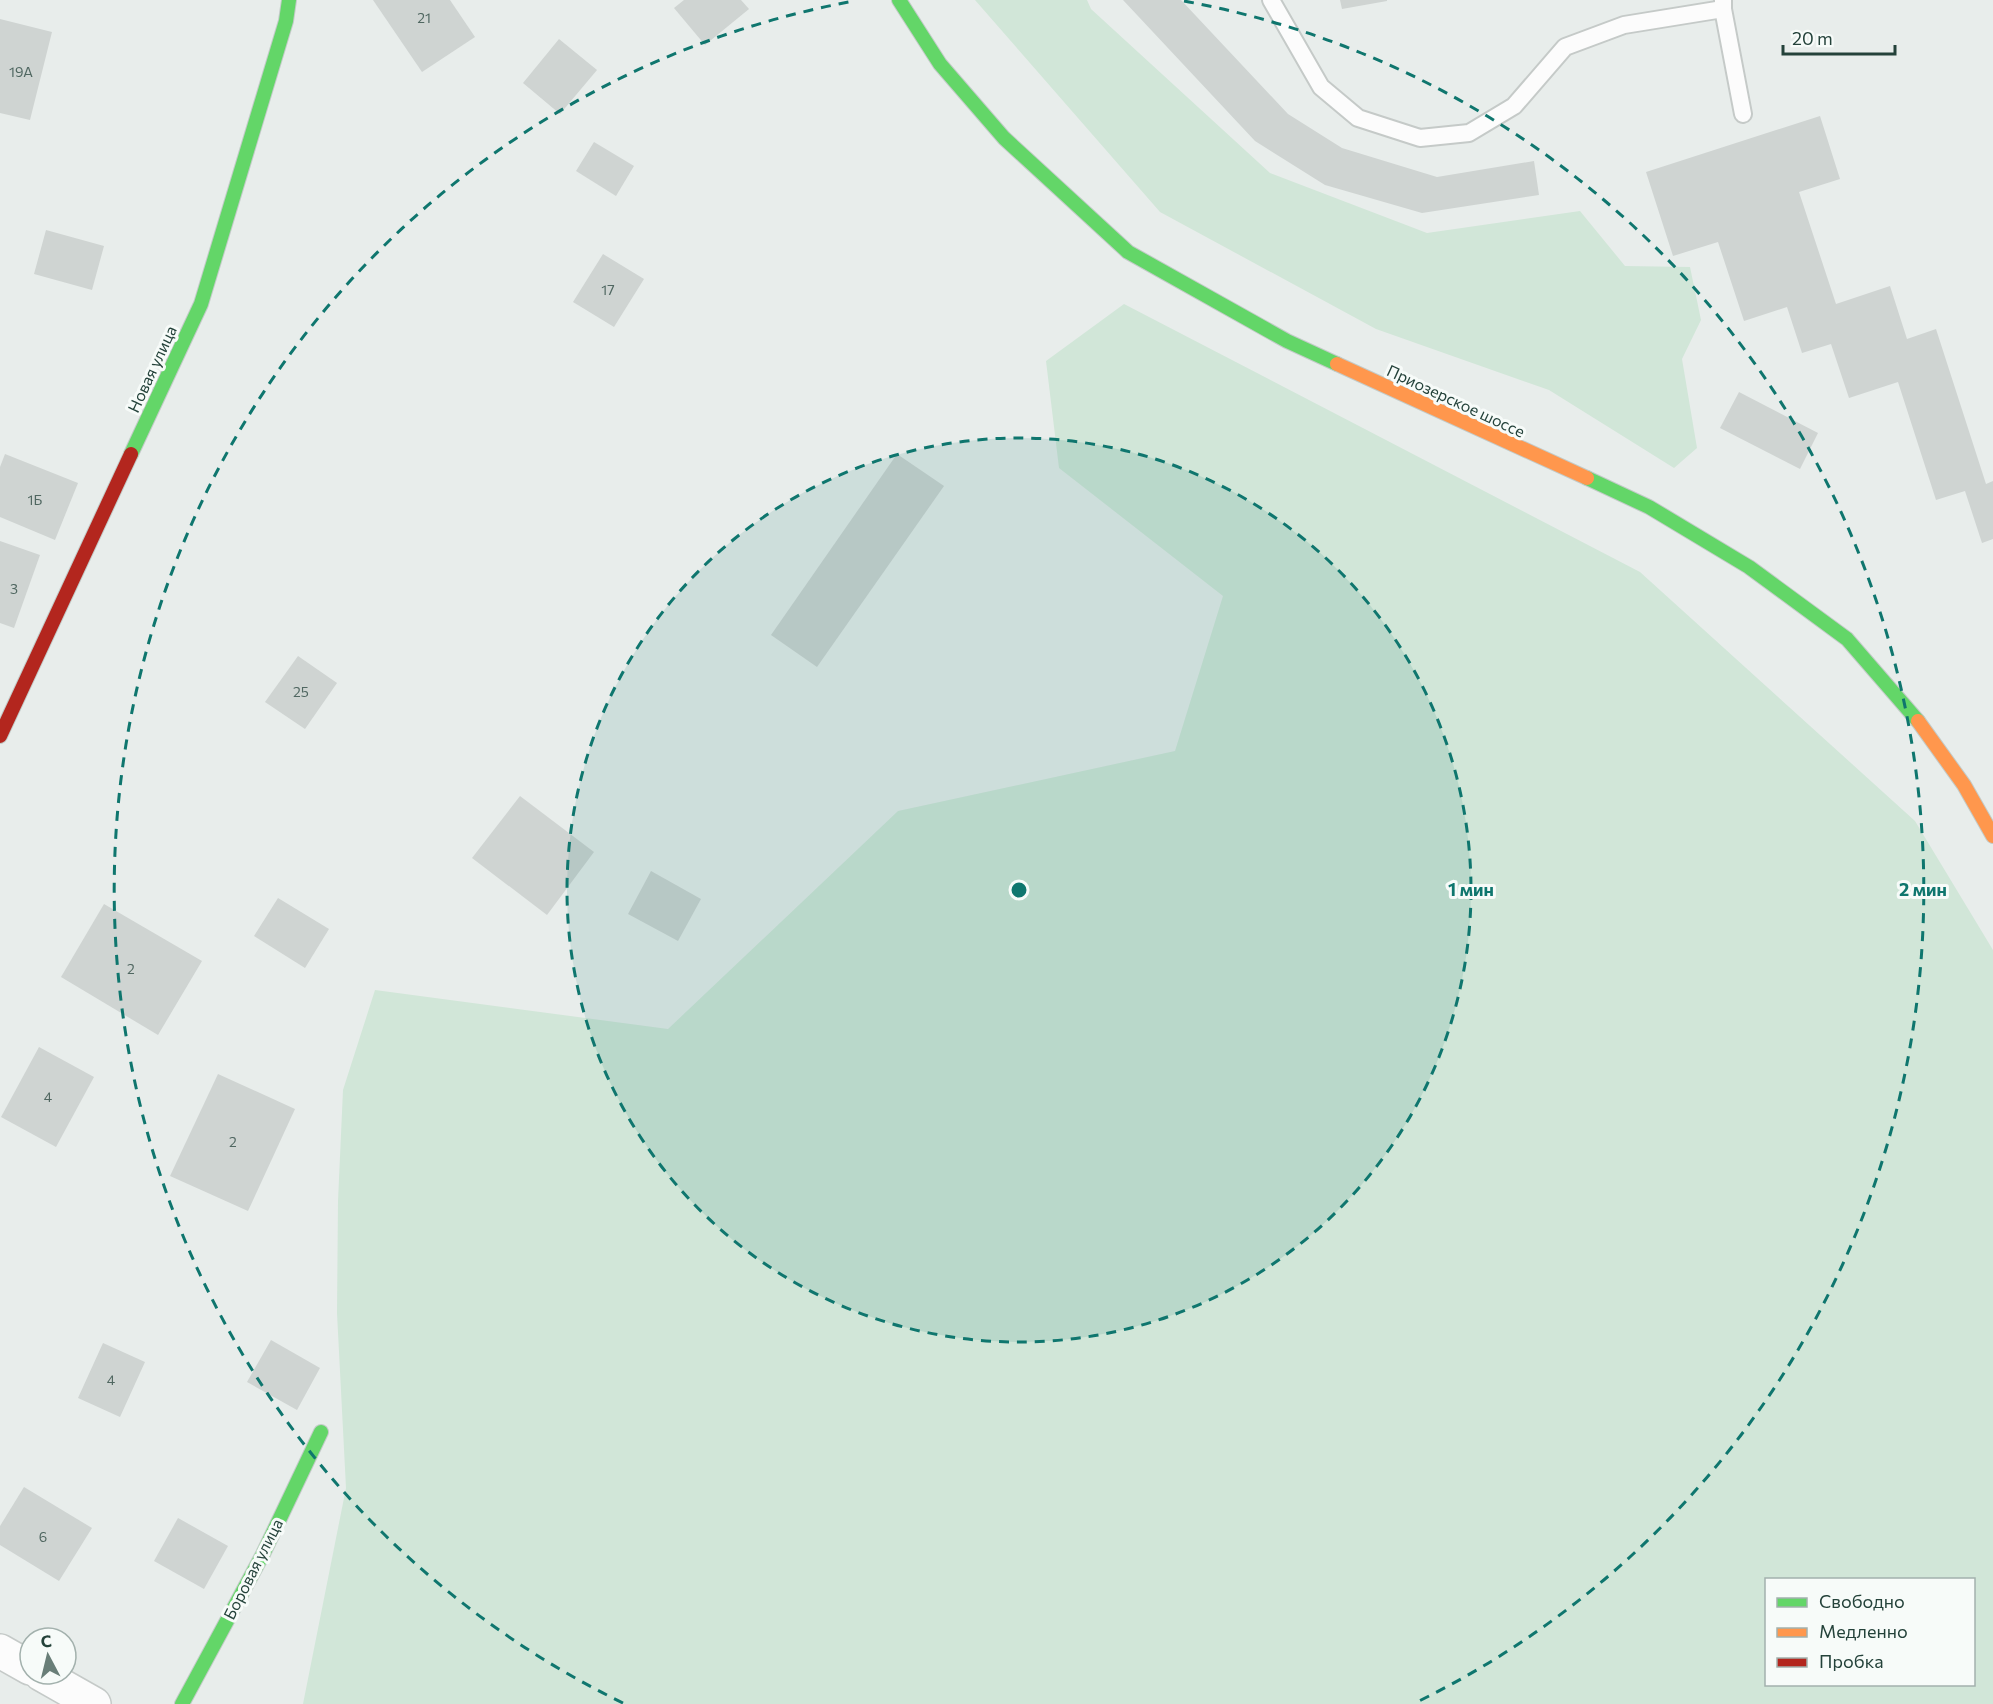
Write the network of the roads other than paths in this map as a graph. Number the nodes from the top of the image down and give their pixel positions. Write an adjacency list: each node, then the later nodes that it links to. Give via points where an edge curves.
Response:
1 (289, 0): 8 (main road, Новая улица, via 201,304)
2 (899, 0): 9 (main road, Приозерское шоссе, via 940,64 1004,138 1128,252 1287,341 1649,507 1749,567 1847,639 1910,709 1964,785)
3 (1270, 0): 6 (lane)
4 (1283, 0): 6 (lane)
5 (1723, 4): 6 (lane, via 1624,26 1565,47 1514,106 1468,133 1420,138 1358,118 1321,87); 7 (lane)
6 (1288, 28)
7 (1743, 114)
8 (0, 736)
9 (1993, 836)
10 (321, 1432): 15 (main road, Боровая улица)
11 (0, 1651): 12 (street)
12 (18, 1661)
13 (62, 1686): 14 (street)
14 (94, 1704)
15 (182, 1704)

